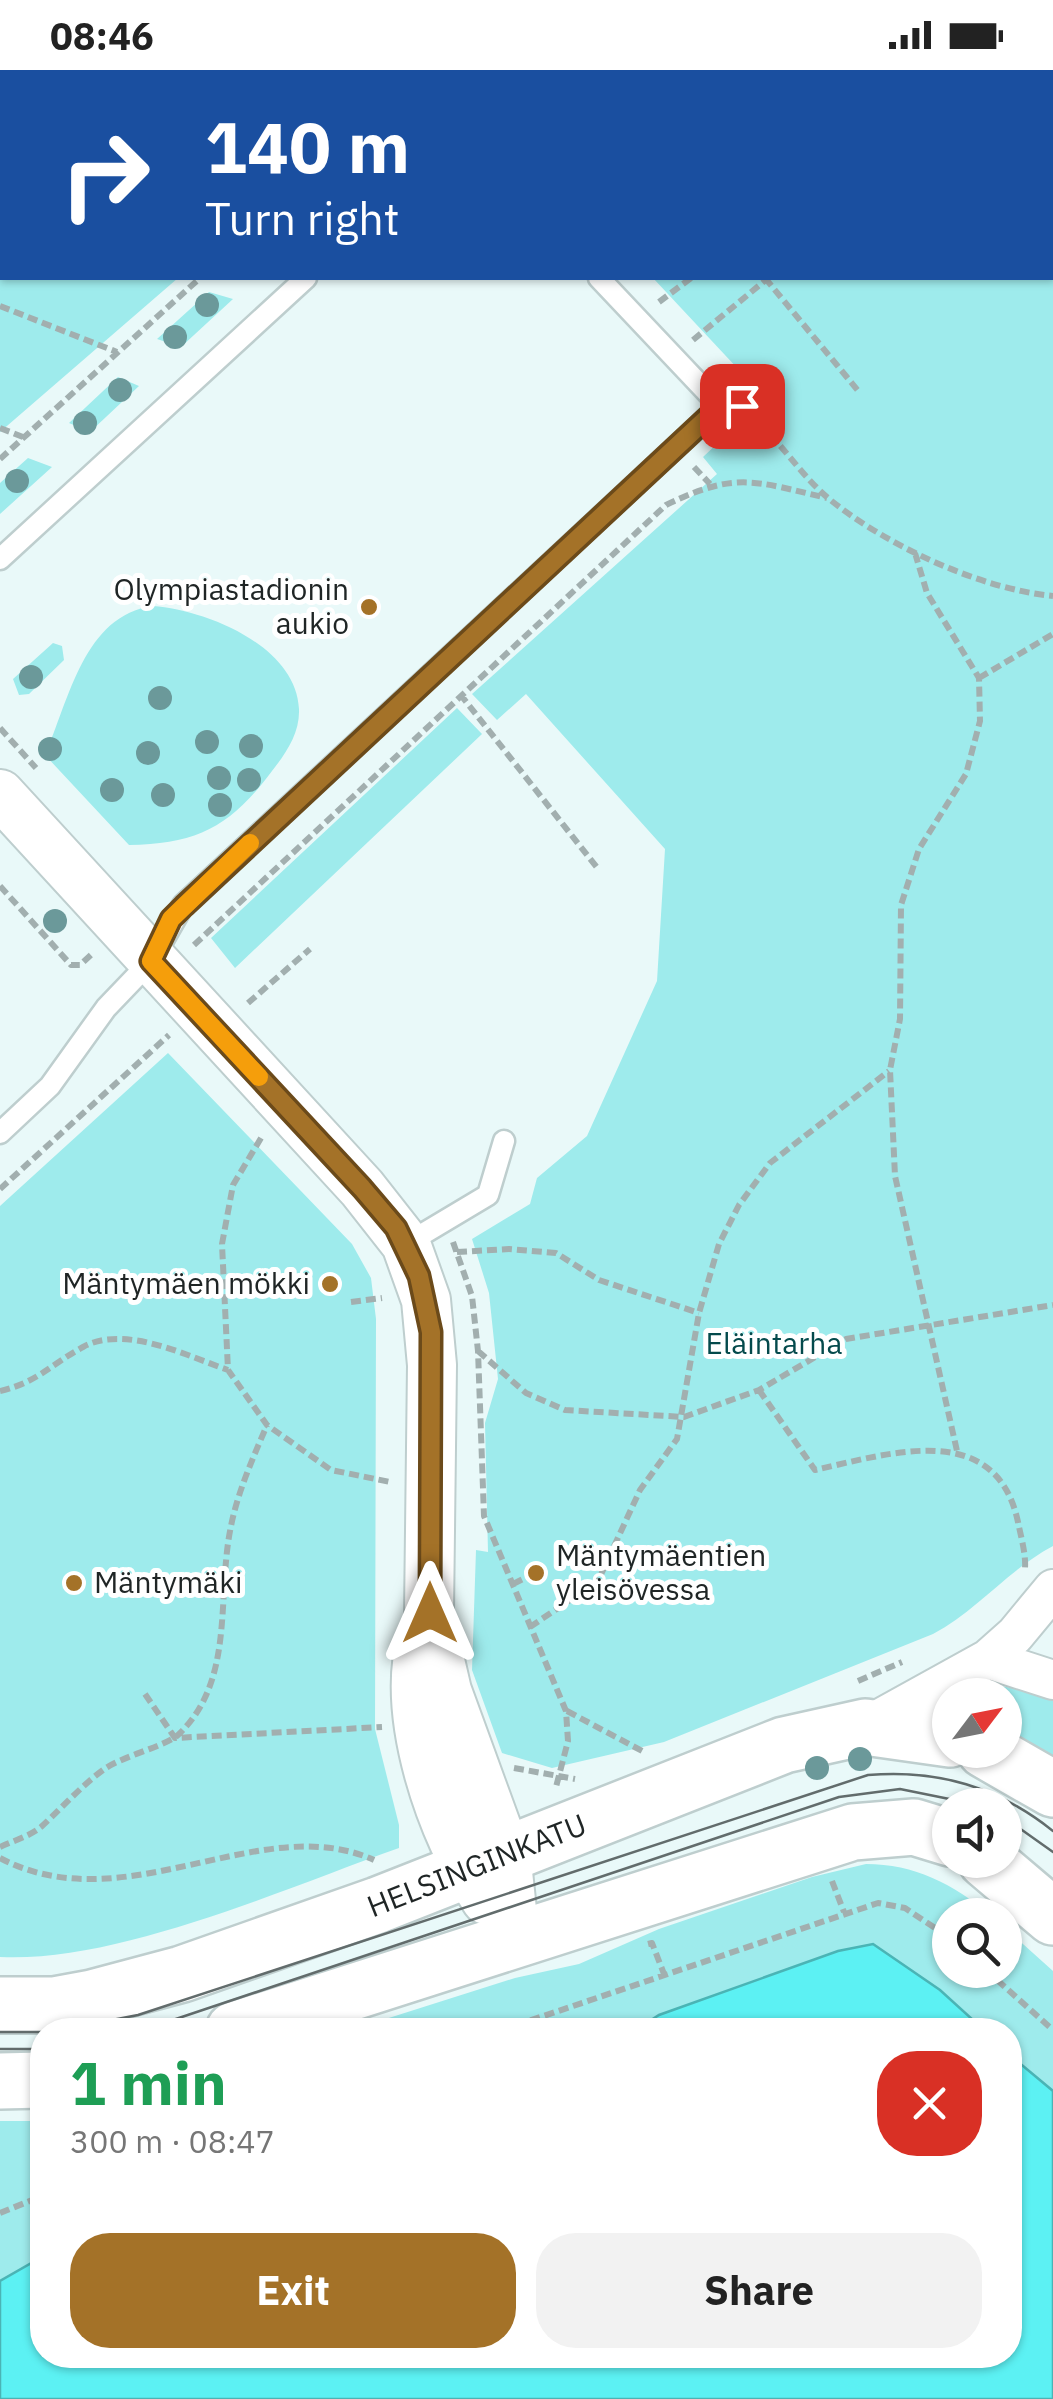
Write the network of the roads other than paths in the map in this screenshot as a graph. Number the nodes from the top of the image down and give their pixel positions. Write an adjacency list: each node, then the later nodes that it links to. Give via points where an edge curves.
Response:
1 (304, 280): 3 (lane)
2 (601, 280): 5 (lane, via 731,406 184,906 171,919)
3 (0, 559)
4 (0, 794): 5 (street)
5 (172, 953): 6 (lane, via 106,1008 50,1086); 8 (street, via 184,1030 362,1188)
6 (0, 1133)
7 (504, 1141): 8 (lane, via 488,1196)
8 (406, 1244): 17 (street, via 431,1332 430,1613 416,1660 418,1722)
9 (1053, 1589): 10 (street)
10 (988, 1659): 11 (street); 12 (street)
11 (1053, 1680)
12 (865, 1727): 13 (main road, HELSINGINKATU); 17 (main road, HELSINGINKATU, via 784,1745)
13 (932, 1736)
14 (1016, 1768): 15 (main road)
15 (1053, 1789)
16 (932, 1833): 20 (main road, via 854,1832)
17 (486, 1861): 20 (street); 21 (main road, HELSINGINKATU, via 182,1974 73,2002)
18 (1008, 1878): 19 (main road)
19 (1053, 1916)
20 (515, 1939): 22 (main road)
21 (0, 2004)
22 (271, 2018)
23 (30, 2080): 24 (main road)
24 (0, 2081)

